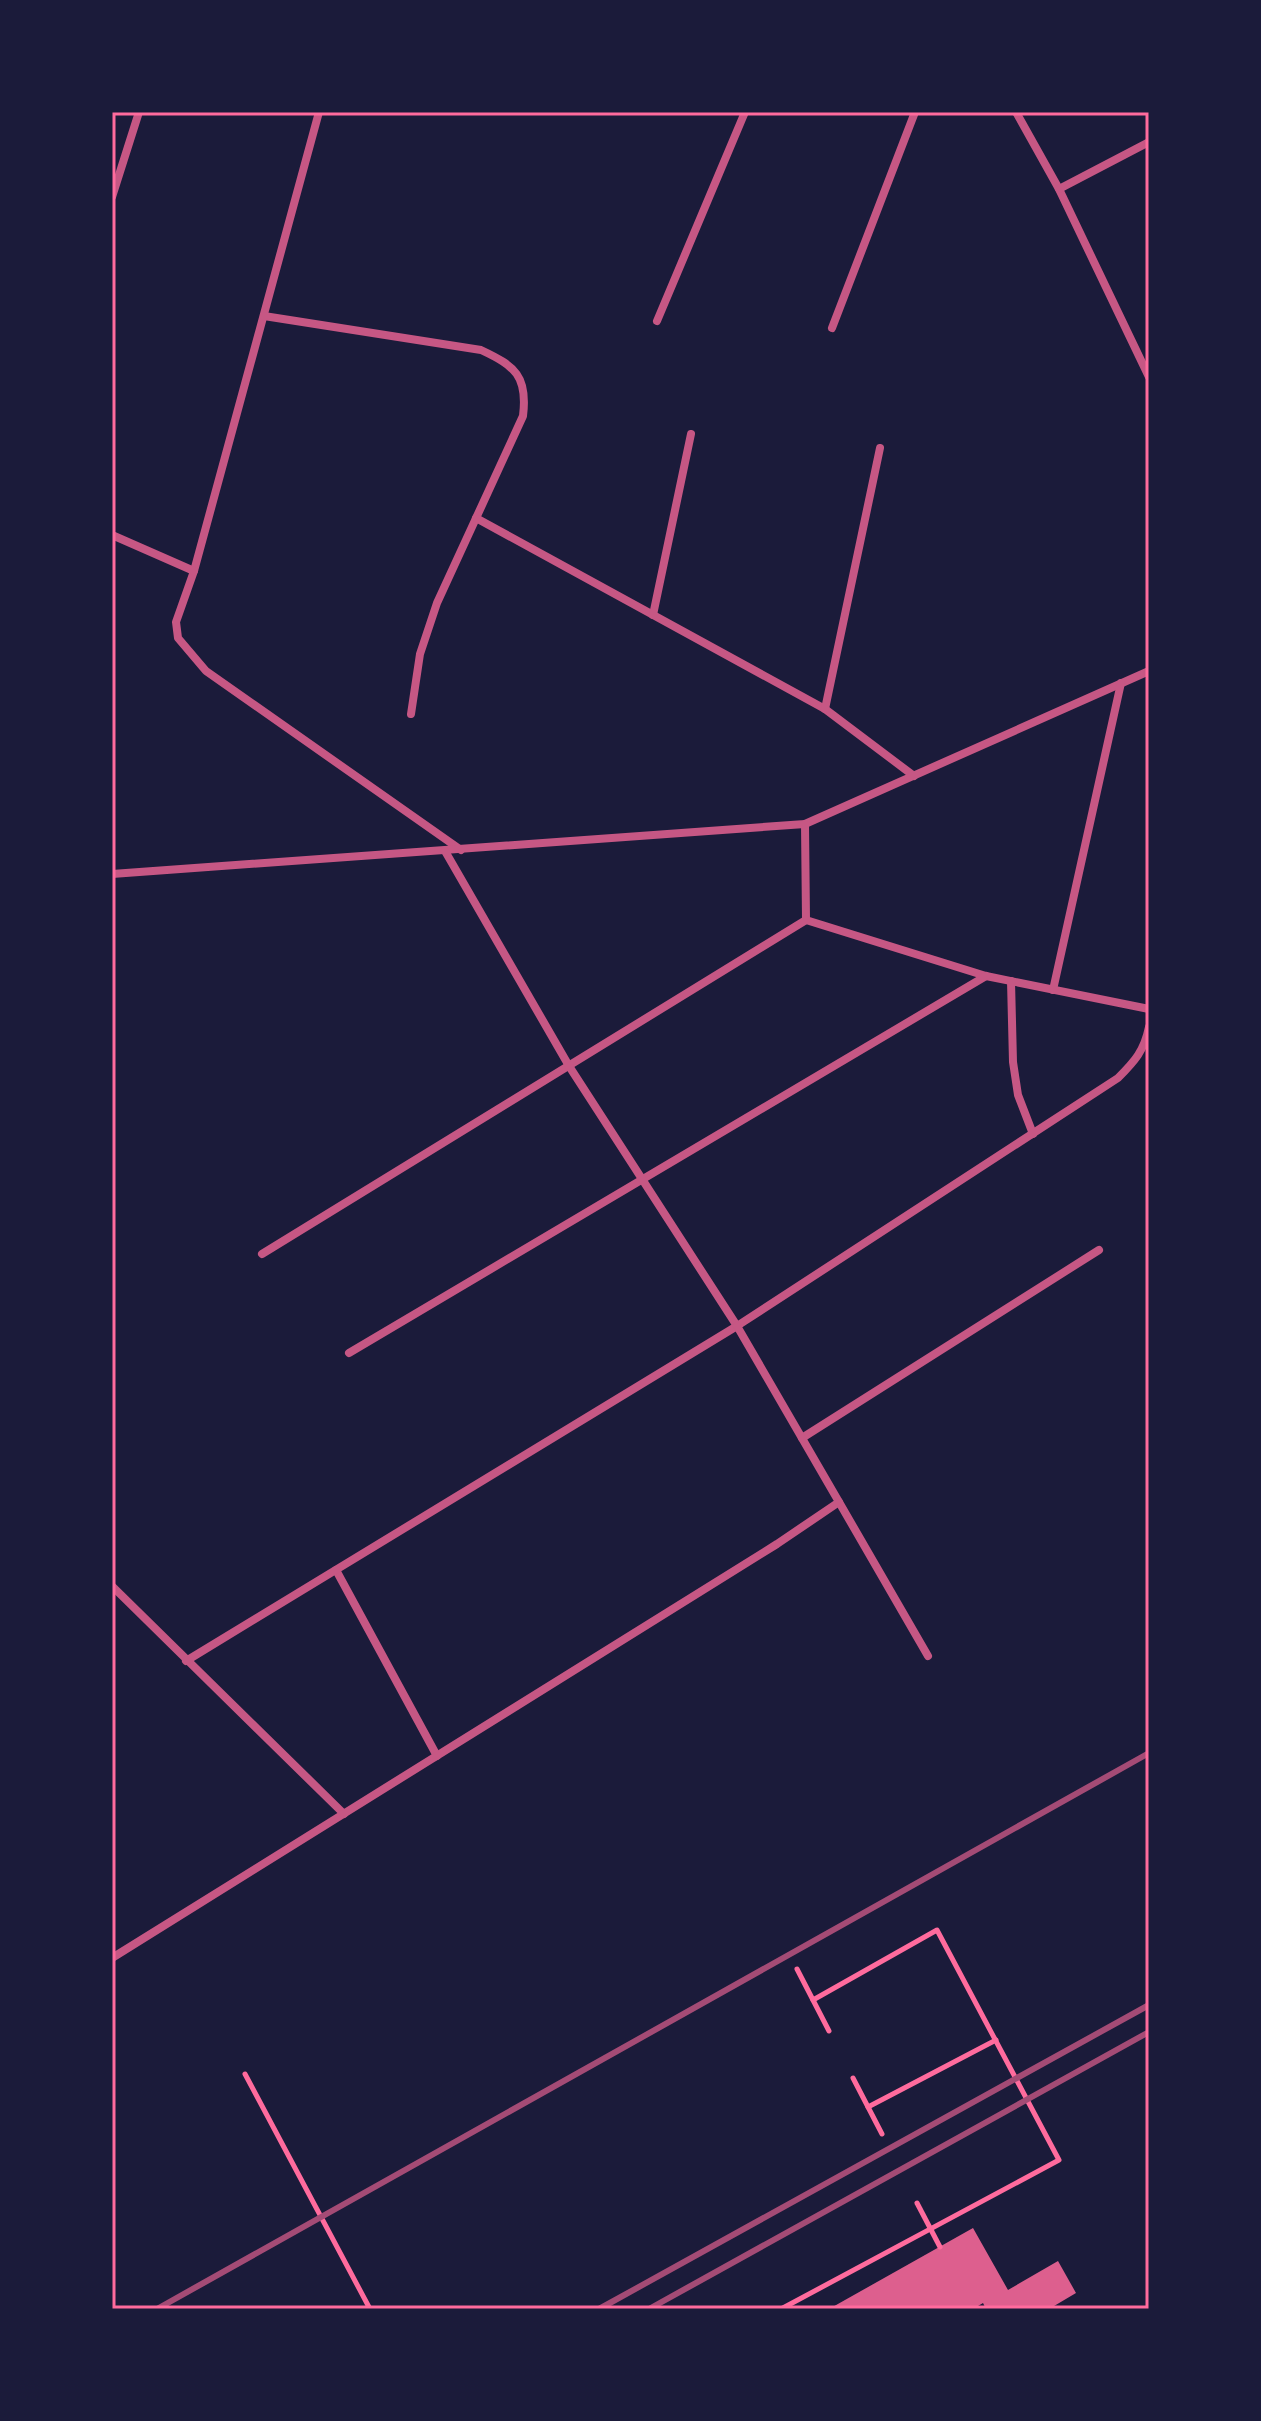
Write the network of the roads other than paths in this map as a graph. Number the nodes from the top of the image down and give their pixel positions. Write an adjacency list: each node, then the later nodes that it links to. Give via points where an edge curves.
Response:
1 (139, 112): 8 (street)
2 (319, 112): 9 (street)
3 (745, 112): 10 (street)
4 (915, 112): 11 (street)
5 (1017, 113): 7 (street)
6 (1149, 142): 7 (street)
7 (1059, 189): 12 (street)
8 (112, 197)
9 (264, 316): 15 (street, via 481,350 506,362 523,387 523,416); 17 (street)
10 (657, 321)
11 (832, 328)
12 (1149, 377)
13 (691, 434): 18 (street)
14 (880, 448): 21 (street)
15 (476, 518): 18 (street); 22 (street, via 420,654)
16 (112, 535): 17 (street)
17 (194, 571): 25 (street, via 176,622 178,638 206,671)
18 (653, 615): 21 (street)
19 (1149, 671): 20 (street)
20 (1121, 683): 23 (street); 31 (street)
21 (825, 709): 23 (street)
22 (411, 714)
23 (914, 776): 24 (street)
24 (805, 824): 25 (street); 28 (street)
25 (461, 850): 26 (street)
26 (445, 851): 27 (street); 34 (street)
27 (112, 874)
28 (806, 920): 29 (street); 34 (street)
29 (986, 976): 30 (street); 36 (street)
30 (1011, 981): 31 (street); 35 (street, via 1013,1062 1018,1095)
31 (1053, 990): 32 (street)
32 (1149, 1009)
33 (1149, 1027): 35 (street, via 1145,1045 1118,1078)
34 (569, 1066): 36 (street); 38 (street)
35 (1033, 1134): 39 (street)
36 (642, 1180): 39 (street); 40 (street)
37 (1099, 1250): 41 (street)
38 (262, 1254)
39 (737, 1326): 41 (street); 43 (street)
40 (349, 1353)
41 (802, 1438): 42 (street)
42 (839, 1502): 45 (street); 47 (street)
43 (336, 1570): 46 (street); 47 (street)
44 (112, 1586): 46 (street)
45 (928, 1656)
46 (186, 1661): 48 (street)
47 (437, 1756): 48 (street)
48 (344, 1814): 49 (street)
49 (112, 1958)

